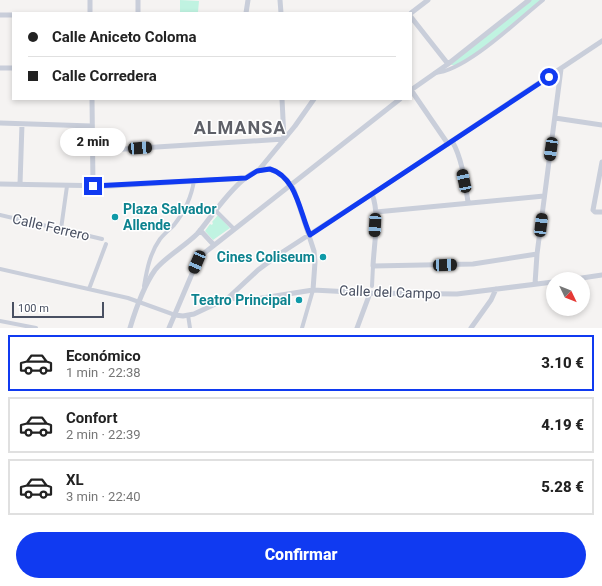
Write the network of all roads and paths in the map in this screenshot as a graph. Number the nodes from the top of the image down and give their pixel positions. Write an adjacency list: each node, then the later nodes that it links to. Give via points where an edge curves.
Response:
1 (90, 0): 8 (street)
2 (138, 0): 9 (street)
3 (248, 0): 10 (street)
4 (280, 0): 11 (street)
5 (428, 0): 12 (street)
6 (529, 0): 17 (street)
7 (543, 0): 21 (street, via 471,58 447,71)
8 (90, 12)
9 (138, 12)
10 (246, 12)
11 (280, 12)
12 (412, 12)
13 (0, 15): 14 (street)
14 (12, 15)
15 (412, 18): 17 (street)
16 (602, 41): 20 (street)
17 (448, 64): 21 (street)
18 (0, 68): 19 (street)
19 (12, 68)
20 (561, 69): 28 (street); 34 (street)
21 (435, 73): 22 (street)
22 (412, 89)
23 (412, 91): 34 (street)
24 (92, 100): 32 (street)
25 (282, 100): 33 (street)
26 (313, 100): 33 (street)
27 (399, 100): 42 (street)
28 (555, 118): 31 (street); 46 (street)
29 (0, 123): 30 (street)
30 (22, 124): 32 (street); 41 (street)
31 (602, 125)
32 (92, 126): 35 (street)
33 (284, 139): 35 (street); 37 (street)
34 (450, 142): 45 (street); 47 (street, via 456,148)
35 (93, 151): 44 (street)
36 (602, 162): 51 (street, via 593,210)
37 (257, 171): 38 (street); 42 (street, via 273,170)
38 (246, 178): 39 (street); 49 (street)
39 (194, 180): 44 (street); 48 (street)
40 (0, 184): 41 (street)
41 (20, 184): 43 (street)
42 (290, 184): 54 (street); 56 (street)
43 (67, 186): 44 (street); 53 (street)
44 (93, 186)
45 (372, 194): 50 (street); 56 (street)
46 (544, 196): 47 (street); 60 (street)
47 (468, 202): 50 (street)
48 (186, 206): 49 (street); 73 (street, via 179,219 160,239 149,260)
49 (214, 211): 54 (street); 55 (street)
50 (376, 212): 61 (street)
51 (602, 212)
52 (0, 215): 53 (street, Calle Ferrero)
53 (61, 229): 57 (street, Calle Ferrero)
54 (234, 229): 59 (street)
55 (200, 230): 59 (street); 73 (street, via 156,268)
56 (310, 235): 72 (street, via 315,262); 75 (street, via 270,261)
57 (102, 238)
58 (106, 244): 70 (street)
59 (214, 244): 77 (street, via 198,259)
60 (537, 254): 61 (street, via 473,264); 68 (street)
61 (373, 266): 69 (street)
62 (0, 269): 70 (street)
63 (602, 275): 64 (street)
64 (590, 277)
65 (602, 278): 66 (street)
66 (590, 279)
67 (546, 283): 68 (street, Calle del Campo)
68 (535, 284): 71 (street, Calle del Campo)
69 (372, 286)
70 (89, 289): 76 (street)
71 (496, 289): 74 (street, Calle del Campo, via 458,294); 86 (street)
72 (313, 290): 74 (street, Calle del Campo); 75 (street, Calle del Campo, via 250,300); 84 (street)
73 (144, 291): 76 (street)
74 (370, 293): 85 (street)
75 (228, 298): 78 (street)
76 (139, 302): 77 (street); 82 (street)
77 (175, 315): 78 (street); 80 (street)
78 (188, 315): 83 (street)
79 (0, 321): 81 (street)
80 (170, 325)
81 (36, 328)
82 (130, 328)
83 (190, 328)
84 (302, 328)
85 (357, 328)
86 (471, 328)

